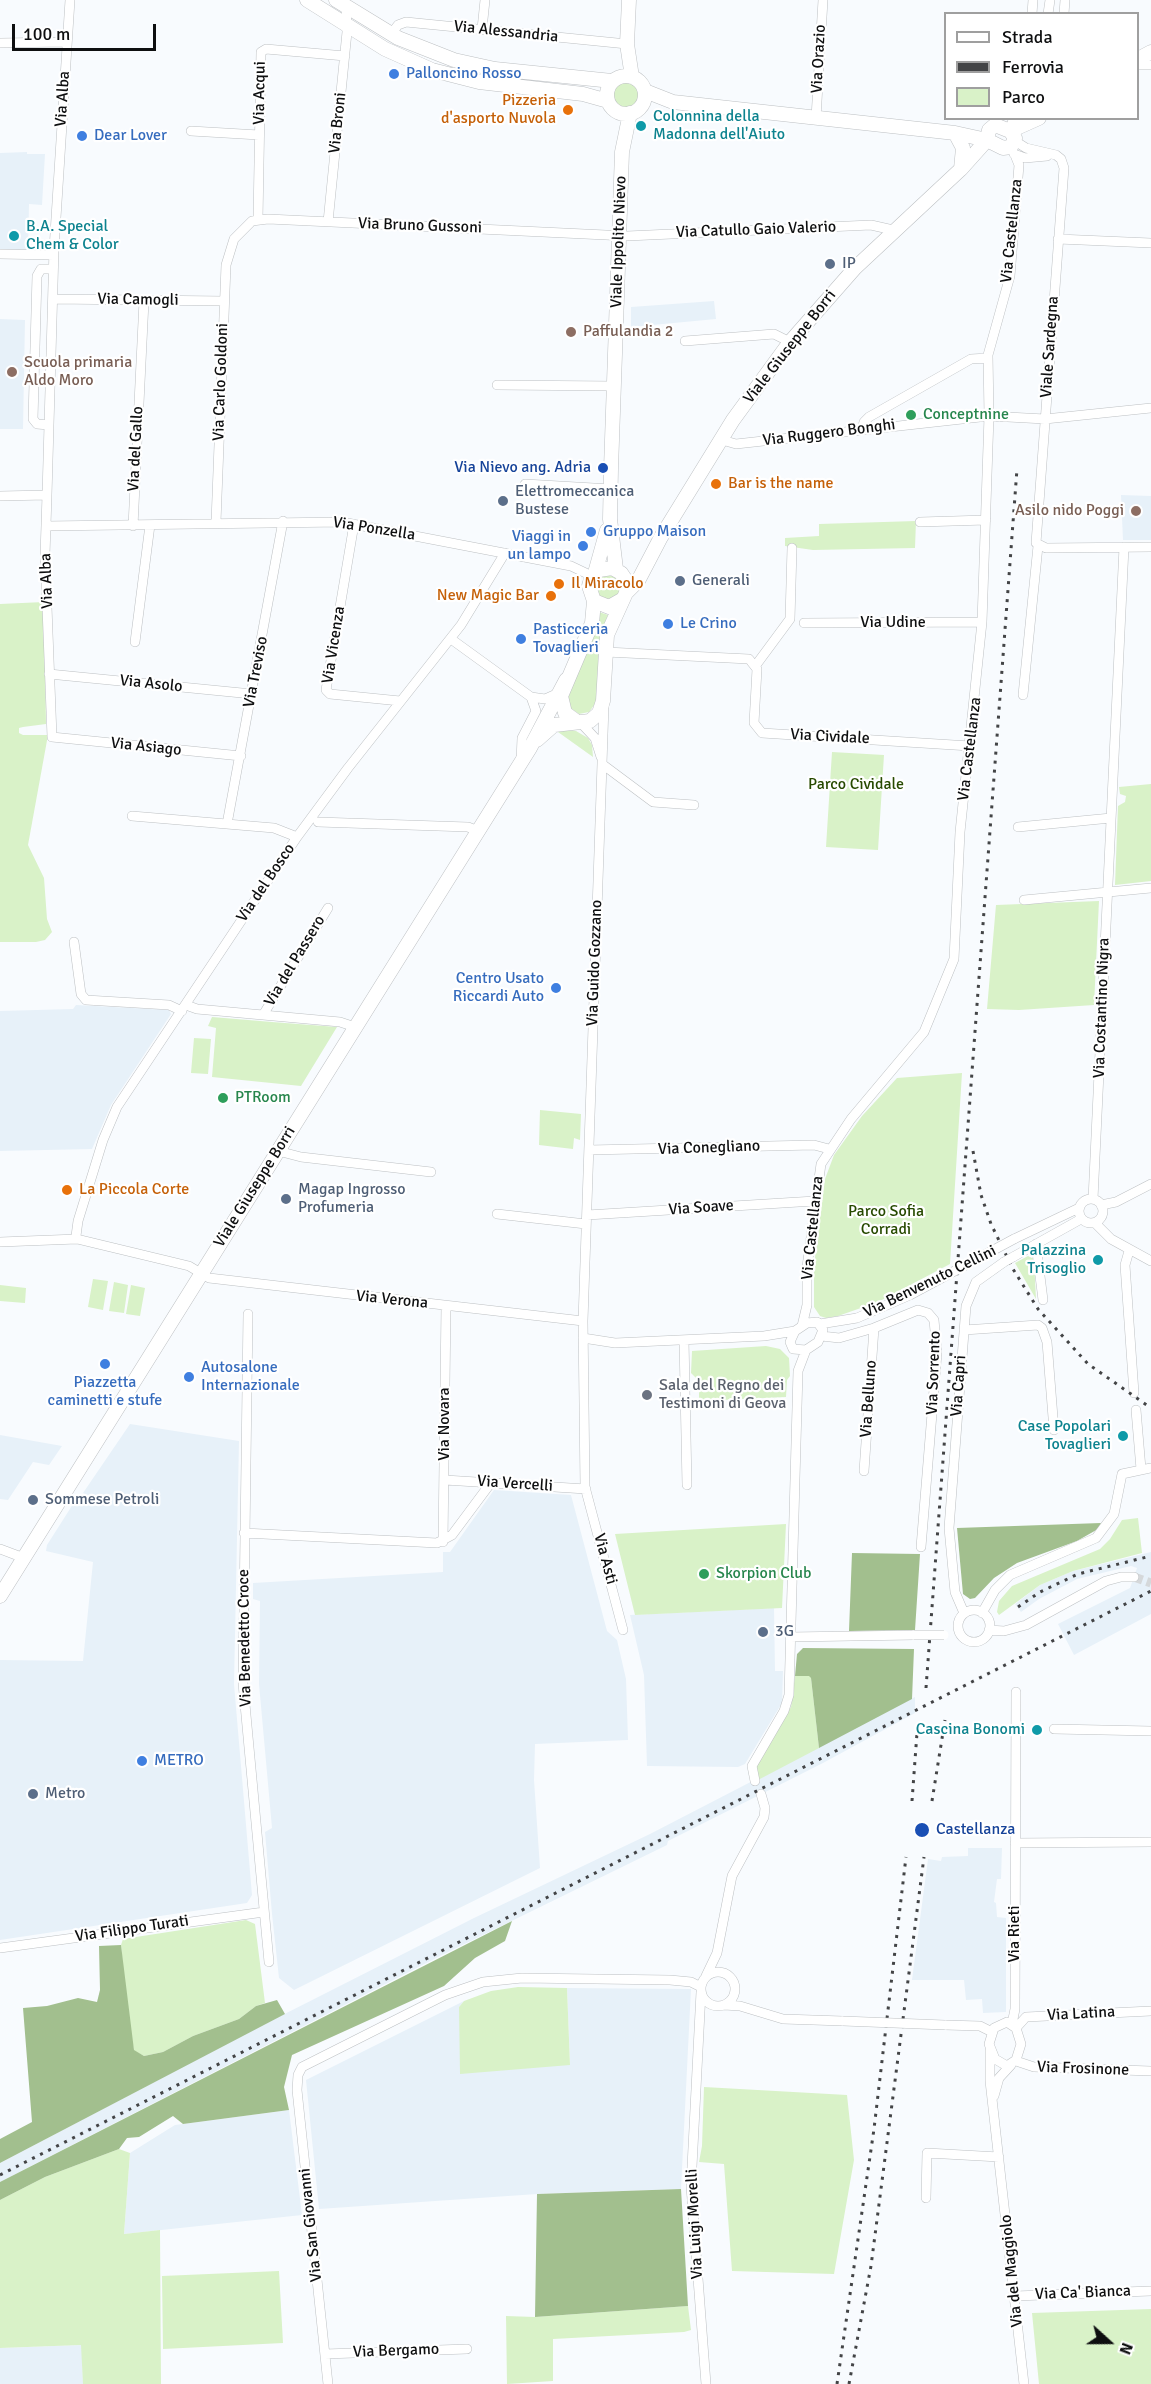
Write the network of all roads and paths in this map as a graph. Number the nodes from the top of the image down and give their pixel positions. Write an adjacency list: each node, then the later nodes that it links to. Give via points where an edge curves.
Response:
1 (70, 0): 10 (street, Via Alba)
2 (307, 0): 7 (main road)
3 (485, 0): 8 (street)
4 (629, 0): 12 (main road)
5 (823, 0): 19 (street, Via Orazio)
6 (343, 2): 7 (street); 9 (main road)
7 (347, 25): 13 (street, Via Broni); 17 (main road, via 392,53 438,72 479,82 583,94)
8 (482, 29): 9 (street, Via Alessandria, via 406,22); 12 (street, Via Alessandria)
9 (391, 34): 14 (main road, via 473,65)
10 (67, 42): 11 (street); 35 (street, Via Alba)
11 (0, 43)
12 (627, 44): 14 (main road)
13 (345, 56): 23 (street, Via Acqui, via 263,50); 29 (street, Via Broni)
14 (621, 78): 15 (main road, via 641,83); 17 (main road, via 607,90)
15 (645, 91): 16 (main road); 18 (main road)
16 (673, 102): 18 (main road); 19 (main road)
17 (612, 106): 18 (main road); 25 (main road, Viale Ippolito Nievo)
18 (636, 109): 25 (main road, Viale Ippolito Nievo)
19 (816, 118): 22 (main road)
20 (1036, 120): 24 (main road)
21 (191, 131): 23 (street)
22 (958, 133): 24 (main road); 26 (main road, via 963,148)
23 (259, 135): 28 (street, Via Acqui)
24 (1004, 135): 26 (main road, Viale Giuseppe Borri); 27 (main road, Viale Giuseppe Borri); 32 (street, Viale Sardegna, via 1026,148 1061,159 1064,168); 42 (street, Via Castellanza, via 1019,165 1010,276)
25 (623, 140): 31 (main road, Viale Ippolito Nievo)
26 (961, 169): 27 (main road, Viale Giuseppe Borri)
27 (949, 180): 30 (main road, Viale Giuseppe Borri)
28 (258, 219): 29 (street, Via Bruno Gussoni); 39 (street, Via Carlo Goldoni, via 244,227 232,243 226,262)
29 (328, 222): 31 (street, Via Bruno Gussoni)
30 (893, 230): 31 (street, Via Catullo Gaio Valerio, via 872,225); 41 (main road, Viale Giuseppe Borri)
31 (619, 235): 44 (main road, Viale Ippolito Nievo)
32 (1058, 239): 33 (street); 47 (street, Viale Sardegna)
33 (1151, 243)
34 (0, 254): 35 (street)
35 (54, 255): 36 (street, Via Alba)
36 (53, 269): 37 (street, Via Alba); 48 (street, via 37,273 35,334 33,421)
37 (53, 299): 38 (street, Via Camogli); 48 (street, Via Alba)
38 (144, 301): 39 (street, Via Camogli); 63 (street, Via del Gallo)
39 (224, 301): 58 (street, Via Carlo Goldoni)
40 (685, 341): 41 (street, via 774,334)
41 (790, 342): 50 (main road, Viale Giuseppe Borri)
42 (988, 358): 46 (street, Via Castellanza); 49 (street, via 971,359 869,417)
43 (497, 385): 44 (street)
44 (614, 386): 52 (main road, Viale Ippolito Nievo)
45 (1151, 408): 47 (street, Via Ruggero Bonghi)
46 (989, 416): 47 (street, Via Ruggero Bonghi); 49 (street, Via Ruggero Bonghi); 56 (street, Via Castellanza)
47 (1045, 419): 65 (street, Viale Sardegna)
48 (49, 425): 53 (street, Via Alba)
49 (862, 429): 50 (street, Via Ruggero Bonghi, via 736,444)
50 (722, 440): 64 (main road, Viale Giuseppe Borri)
51 (525, 484): 52 (street)
52 (611, 489): 55 (main road, Viale Ippolito Nievo)
53 (47, 495): 54 (street); 62 (street, Via Alba)
54 (0, 496)
55 (610, 519): 70 (main road, Viale Ippolito Nievo); 71 (main road, Viale Ippolito Nievo)
56 (986, 520): 59 (street); 74 (street, Via Castellanza)
57 (283, 521): 58 (street, Via Ponzella); 60 (street, Via Ponzella); 82 (street, Via Treviso)
58 (216, 522): 61 (street, Via Ponzella)
59 (920, 522)
60 (354, 524): 69 (street, Via Ponzella); 87 (street, Via Vicenza, via 326,690 330,694)
61 (150, 525): 63 (street, Via Ponzella); 77 (street)
62 (46, 526): 63 (street, Via Ponzella); 80 (street, Via Alba)
63 (133, 526)
64 (661, 537): 70 (main road, Viale Giuseppe Borri, via 636,568); 72 (main road, Viale Giuseppe Borri, via 649,564)
65 (1037, 543): 66 (street); 84 (street, Viale Sardegna)
66 (1124, 547): 67 (street); 97 (street, Via Costantino Nigra)
67 (1151, 547)
68 (792, 548): 79 (street, via 790,619)
69 (505, 553): 71 (street, Via Ponzella); 76 (street, Via del Bosco)
70 (618, 571): 71 (main road, via 606,568); 72 (main road, via 627,582)
71 (594, 574): 73 (main road, via 589,586)
72 (625, 596): 73 (main road, via 611,607); 78 (main road, Viale Giuseppe Borri, via 608,630)
73 (594, 601): 81 (main road, via 592,623)
74 (982, 622): 75 (street, Via Udine); 90 (street, Via Castellanza)
75 (804, 623)
76 (451, 639): 85 (street); 87 (street, Via del Bosco)
77 (135, 642)
78 (606, 652): 79 (street, via 746,658); 86 (main road, Viale Giuseppe Borri)
79 (756, 665): 90 (street, Via Cividale, via 754,723 762,733)
80 (49, 674): 82 (street, Via Asolo); 89 (street, Via Alba)
81 (566, 680): 83 (main road); 88 (main road, via 561,704 567,715)
82 (252, 694): 92 (street, Via Treviso)
83 (556, 694): 85 (street, via 545,699); 91 (main road)
84 (1023, 695)
85 (531, 697): 93 (street, via 536,713 521,740)
86 (603, 701): 88 (main road, via 595,718); 94 (street, Via Guido Gozzano, via 606,716)
87 (400, 702): 102 (street, Via del Bosco)
88 (578, 721): 91 (main road, via 552,726); 94 (street, via 596,741)
89 (52, 737): 92 (street, Via Asiago)
90 (970, 746): 111 (street, Via Castellanza, via 951,968 922,1037 858,1109)
91 (530, 748): 93 (main road, Viale Giuseppe Borri)
92 (241, 756): 99 (street, Via Treviso)
93 (521, 761): 101 (main road, Viale Giuseppe Borri)
94 (602, 764): 95 (street, via 652,802); 112 (street, Via Guido Gozzano)
95 (694, 805)
96 (132, 816): 99 (street)
97 (1111, 818): 100 (street); 104 (street, Via Costantino Nigra)
98 (318, 822): 101 (street, via 468,827)
99 (228, 824): 102 (street, via 277,828)
100 (1018, 826)
101 (478, 831): 110 (main road, Viale Giuseppe Borri)
102 (297, 837): 108 (street, Via del Bosco)
103 (1151, 888): 104 (street)
104 (1107, 893): 105 (street); 117 (street, Via Costantino Nigra)
105 (1024, 900)
106 (328, 908): 109 (street, Via del Passero)
107 (74, 942): 108 (street, via 84,999)
108 (184, 1008): 109 (street, Via del Passero); 123 (street, Via del Bosco, via 112,1117 78,1219)
109 (262, 1014): 110 (street, Via del Passero)
110 (355, 1027): 113 (main road, Viale Giuseppe Borri)
111 (829, 1149): 112 (street, Via Conegliano, via 814,1145); 116 (street, Via Castellanza, via 820,1167)
112 (589, 1150): 121 (street, Via Guido Gozzano)
113 (278, 1151): 114 (street); 128 (main road, Viale Giuseppe Borri)
114 (431, 1172)
115 (1151, 1184): 117 (street, via 1116,1202)
116 (815, 1201): 121 (street, Via Soave); 130 (street, Via Castellanza)
117 (1097, 1202): 118 (street, via 1086,1200); 122 (street, via 1102,1216)
118 (1079, 1208): 120 (street); 136 (street, Via Benvenuto Cellini, bridge, via 910,1295)
119 (497, 1214): 121 (street)
120 (1081, 1219): 122 (street); 125 (street, Via Capri)
121 (586, 1220): 133 (street, Via Guido Gozzano)
122 (1095, 1223): 126 (street)
123 (77, 1239): 124 (street); 128 (street, via 189,1266)
124 (0, 1242)
125 (1036, 1244): 129 (street); 137 (street, Via Capri, via 984,1274 973,1287 967,1301)
126 (1129, 1251): 127 (street); 144 (street, via 1125,1269)
127 (1151, 1261)
128 (201, 1274): 131 (street, Via Verona); 157 (main road, Viale Giuseppe Borri)
129 (1043, 1300)
130 (807, 1305): 134 (street, Via Castellanza); 136 (street, Via Castellanza)
131 (446, 1306): 133 (street, Via Verona); 149 (street, Via Novara)
132 (248, 1314): 153 (street, Via Benedetto Croce)
133 (583, 1322): 139 (street, Via Guido Gozzano)
134 (799, 1328): 136 (street); 138 (street); 141 (street, Via Castellanza)
135 (874, 1328): 136 (street, Via Sorrento, via 837,1338); 148 (street, Via Belluno); 155 (street, Via Sorrento, via 918,1310 928,1313 935,1323 937,1353)
136 (820, 1329): 142 (street)
137 (964, 1330): 146 (street, via 1038,1325 1042,1328 1047,1342); 161 (street, Via Capri, via 949,1528 955,1592)
138 (764, 1336): 140 (street); 141 (street)
139 (583, 1338): 140 (street, via 615,1343); 152 (street, Via Guido Gozzano)
140 (684, 1340): 151 (street)
141 (791, 1347): 142 (street); 143 (street)
142 (806, 1350): 143 (street)
143 (798, 1371): 165 (street)
144 (1134, 1393)
145 (1136, 1410): 147 (street)
146 (1054, 1430)
147 (1146, 1469): 160 (street, via 1122,1474 1114,1514 1100,1534 1010,1575)
148 (864, 1471)
149 (445, 1479): 150 (street, Via Vercelli); 154 (street, Via Novara)
150 (490, 1484): 152 (street, Via Vercelli); 154 (street)
151 (687, 1485)
152 (586, 1489): 162 (street, Via Asti)
153 (244, 1533): 154 (street); 173 (street, Via Benedetto Croce, via 243,1690)
154 (443, 1542)
155 (921, 1547)
156 (0, 1549): 157 (street)
157 (24, 1558): 159 (main road, Viale Giuseppe Borri)
158 (1134, 1577): 163 (street, via 1106,1581 1026,1625)
159 (0, 1596)
160 (982, 1612): 161 (street); 163 (street, via 989,1620)
161 (964, 1613): 164 (street, via 958,1625)
162 (623, 1630)
163 (989, 1630): 164 (street, via 983,1639 973,1642)
164 (960, 1634): 165 (street, bridge)
165 (790, 1637): 169 (street, via 787,1704 752,1766)
166 (1016, 1692): 171 (street, Via Rieti)
167 (1054, 1730): 168 (street)
168 (1151, 1731)
169 (755, 1781)
170 (761, 1794): 175 (street, via 764,1817 732,1876)
171 (1015, 1842): 172 (street); 184 (street, Via Rieti)
172 (1151, 1842)
173 (264, 1912): 174 (street, Via Filippo Turati); 176 (street, Via Benedetto Croce)
174 (0, 1948)
175 (717, 1953): 177 (street); 178 (street)
176 (269, 1962)
177 (724, 1973): 178 (street, via 717,1971); 179 (street)
178 (706, 1976): 180 (street)
179 (735, 1988): 181 (street, via 732,1998); 182 (street)
180 (701, 1990): 181 (street, via 706,2002); 185 (street, Via Luigi Morelli); 196 (street, Via San Giovanni, via 691,1982 670,1980 490,1980 445,1995 302,2067 297,2086)
181 (720, 2005): 182 (street); 185 (street, via 705,2017)
182 (754, 2010): 186 (street, bridge, via 783,2019 980,2026)
183 (1151, 2011): 184 (street, Via Latina, via 1026,2017)
184 (1014, 2026): 186 (street, via 1002,2023); 188 (street, via 1021,2047)
185 (700, 2028): 198 (street, Via Luigi Morelli, via 691,2186)
186 (992, 2032): 187 (street)
187 (990, 2050): 188 (street, via 998,2062); 190 (street, Via del Maggiolo)
188 (1013, 2063): 189 (street, Via Frosinone); 190 (street, Via del Maggiolo, via 999,2078)
189 (1151, 2072)
190 (994, 2098): 191 (street, Via del Maggiolo)
191 (999, 2157): 192 (street, via 927,2153); 194 (street, Via del Maggiolo)
192 (926, 2198)
193 (1151, 2291): 194 (street, Via Ca' Bianca)
194 (1015, 2296): 199 (street, Via del Maggiolo)
195 (467, 2349): 196 (street, Via Bergamo)
196 (325, 2354): 197 (street, Via San Giovanni)
197 (328, 2384)
198 (706, 2384)
199 (1024, 2384)

